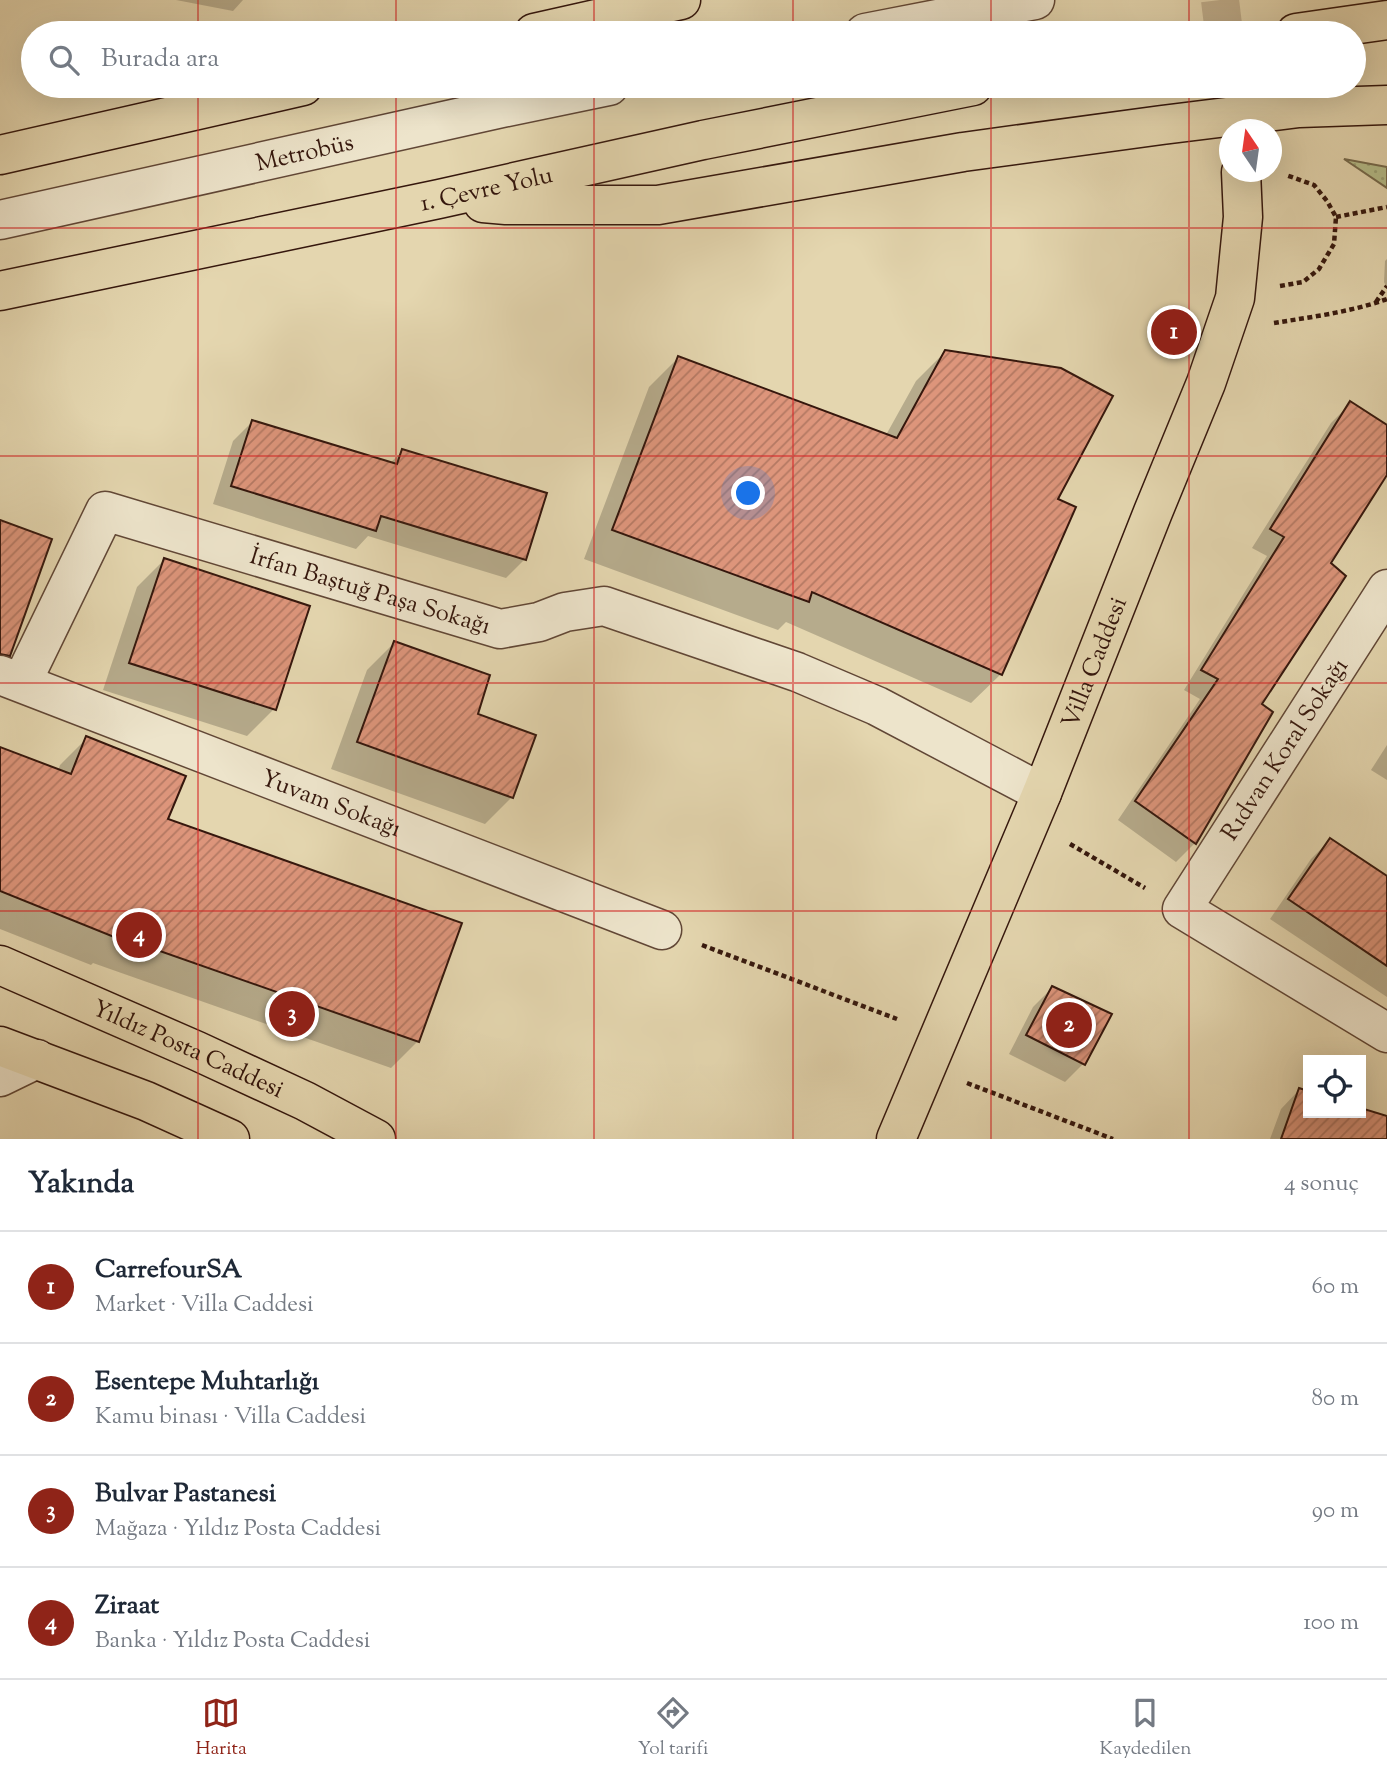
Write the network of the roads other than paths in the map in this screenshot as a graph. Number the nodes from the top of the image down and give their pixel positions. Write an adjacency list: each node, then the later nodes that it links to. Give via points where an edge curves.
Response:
1 (681, 0): 4 (main road)
2 (1035, 0): 5 (street)
3 (1387, 20): 6 (main road)
4 (587, 21)
5 (927, 21)
6 (1366, 23)
7 (250, 98): 11 (main road)
8 (553, 98): 14 (street, Metrobüs)
9 (913, 98): 13 (main road, 1. Çevre Yolu)
10 (1387, 105): 13 (main road, via 1299,108 963,152 658,205)
11 (0, 155)
12 (1241, 182): 18 (main road, Villa Caddesi, via 1235,298 1206,383)
13 (439, 200): 15 (main road, 1. Çevre Yolu)
14 (0, 220)
15 (0, 291)
16 (1387, 589): 21 (street, Rıdvan Koral Sokağı, via 1182,909)
17 (11, 678): 18 (street, İrfan Baştuğ Paşa Sokağı, via 104,511 500,629 604,606 797,671 877,706); 19 (street, Yuvam Sokağı)
18 (1042, 793): 27 (main road, Villa Caddesi)
19 (662, 930)
20 (0, 965): 26 (main road, Yıldız Posta Caddesi, via 245,1073)
21 (1387, 1033)
22 (0, 1046): 23 (main road)
23 (37, 1059): 24 (street); 25 (main road)
24 (0, 1077)
25 (230, 1139)
26 (376, 1139)
27 (896, 1139)

